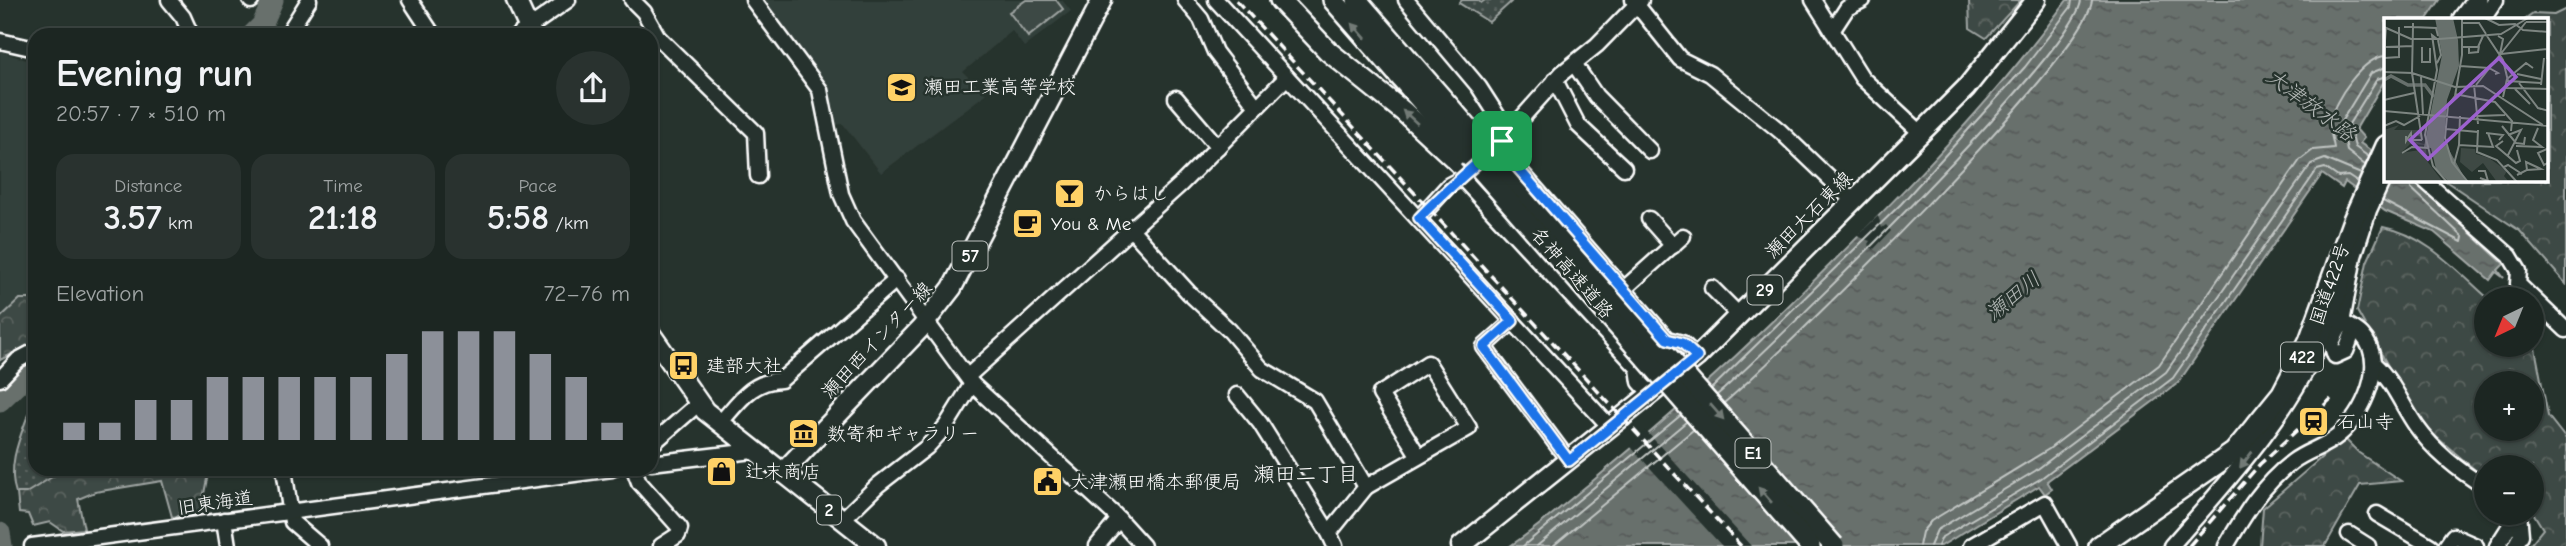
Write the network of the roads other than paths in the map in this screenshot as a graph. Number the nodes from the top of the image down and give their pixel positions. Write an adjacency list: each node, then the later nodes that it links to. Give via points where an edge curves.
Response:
1 (169, 0): 23 (street)
2 (309, 0): 24 (street)
3 (410, 0): 25 (street)
4 (516, 0): 26 (main road)
5 (568, 0): 27 (street)
6 (632, 0): 28 (street)
7 (753, 0): 52 (street, via 820,90 844,205)
8 (1102, 0): 56 (main road, 瀬田西インター線 / 57, via 964,268)
9 (1185, 0): 37 (street, via 1201,19 1214,52)
10 (1216, 0): 34 (street)
11 (1280, 0): 43 (highway, one-way to 11, via 1328,51)
12 (1333, 0): 43 (highway, 名神高速道路 / E1, one-way to 12)
13 (1357, 0): 43 (highway, 名神高速道路 / E1)
14 (1406, 0): 39 (street, via 1479,87)
15 (1813, 0): 29 (street)
16 (1863, 0): 29 (street, via 1847,8)
17 (2036, 0): 38 (main road, 瀬田大石東線 / 29, via 1977,77)
18 (2477, 0): 21 (highway)
19 (2496, 0): 22 (street)
20 (1637, 2): 33 (street); 48 (street, via 1680,59 1710,74 1770,122)
21 (2464, 18)
22 (2484, 18)
23 (188, 28)
24 (291, 28)
25 (428, 28)
26 (524, 28)
27 (532, 28)
28 (653, 28)
29 (1832, 30): 38 (street, via 1871,89)
30 (658, 37): 45 (street, via 756,133)
31 (0, 41): 32 (street)
32 (28, 47)
33 (1576, 65): 35 (street); 42 (street, via 1596,96)
34 (1287, 77): 37 (street); 49 (street)
35 (1555, 80): 39 (street); 44 (street, via 1591,143)
36 (1176, 98): 40 (street)
37 (1257, 107): 40 (street)
38 (1921, 133): 48 (main road, 瀬田大石東線 / 29)
39 (1505, 136): 43 (street); 54 (street, via 1509,158)
40 (1218, 147): 51 (street)
41 (2384, 149): 58 (highway, 国道422号 / 422, via 2342,248)
42 (1650, 151)
43 (1468, 160): 49 (street); 67 (street, via 1637,368 1640,382); 101 (highway, 名神高速道路 / E1, one-way to 43, bridge); 102 (highway, 名神高速道路 / E1, one-way to 102, bridge)
44 (1619, 167)
45 (758, 176)
46 (2384, 177): 58 (street, via 2369,210)
47 (2426, 182): 59 (street, via 2510,256 2519,271 2518,284)
48 (1853, 201): 55 (main road, 瀬田大石東線 / 29)
49 (1419, 218): 57 (street)
50 (1649, 219): 54 (street, via 1678,241)
51 (1130, 228): 65 (street); 82 (street, via 1262,369 1315,401)
52 (897, 279): 56 (street); 69 (street, via 781,380 764,381 748,392)
53 (1712, 288): 55 (street)
54 (1624, 289): 62 (street, via 1667,339 1682,343)
55 (1739, 315): 62 (main road, 瀬田大石東線 / 29)
56 (928, 320): 65 (street); 77 (main road, 瀬田西インター線 / 57)
57 (1513, 321): 70 (street); 75 (street, via 1484,347)
58 (2337, 321): 63 (street, via 2368,342); 73 (highway, 国道422号 / 422); 83 (street, one-way to 83, via 2288,404)
59 (2566, 330)
60 (658, 344): 68 (main road, 2)
61 (28, 355): 64 (street)
62 (1697, 357): 67 (main road, 瀬田大石東線 / 29)
63 (2374, 364): 81 (street, via 2418,428); 107 (street, via 2355,418 2339,435 2292,461 2267,484)
64 (0, 379)
65 (970, 380): 86 (street); 88 (street, via 946,426 927,447)
66 (1237, 395): 92 (street)
67 (1653, 395): 70 (main road, 瀬田大石東線 / 29)
68 (698, 404): 69 (main road, 2); 71 (street)
69 (720, 423): 72 (main road, 2)
70 (1611, 428): 75 (main road, 瀬田大石東線 / 29)
71 (658, 439)
72 (753, 451): 76 (street); 77 (main road, 2)
73 (2234, 452): 83 (street); 105 (highway, 国道422号 / 422)
74 (1418, 455): 74 (street, via 1469,428 1428,363 1380,394); 82 (street)
75 (1569, 461): 100 (main road, 瀬田大石東線 / 29)
76 (658, 462)
77 (782, 473): 88 (main road, 2)
78 (285, 476): 84 (street)
79 (560, 476): 84 (street, 旧東海道)
80 (637, 476): 96 (street, via 680,528 678,535)
81 (2474, 480)
82 (1366, 486): 92 (street)
83 (2205, 507): 106 (street)
84 (292, 512): 87 (street, 旧東海道); 95 (street, via 292,522)
85 (2377, 514): 109 (street)
86 (1119, 519): 98 (street); 99 (street)
87 (224, 520): 93 (street, 旧東海道); 94 (street)
88 (842, 520): 97 (main road, 2)
89 (2511, 525): 112 (street)
90 (2520, 525): 113 (street)
91 (2349, 534): 108 (street)
92 (1332, 539)
93 (32, 546)
94 (228, 546)
95 (320, 546)
96 (661, 546)
97 (876, 546)
98 (1097, 546)
99 (1143, 546)
100 (1461, 546)
101 (1810, 546)
102 (1834, 546)
103 (1971, 546): 104 (street, via 2045,503)
104 (2069, 546)
105 (2099, 546)
106 (2171, 546)
107 (2225, 546)
108 (2368, 546)
109 (2431, 546)
110 (2446, 546): 111 (street, via 2453,536)
111 (2476, 546)
112 (2497, 546)
113 (2515, 546)

